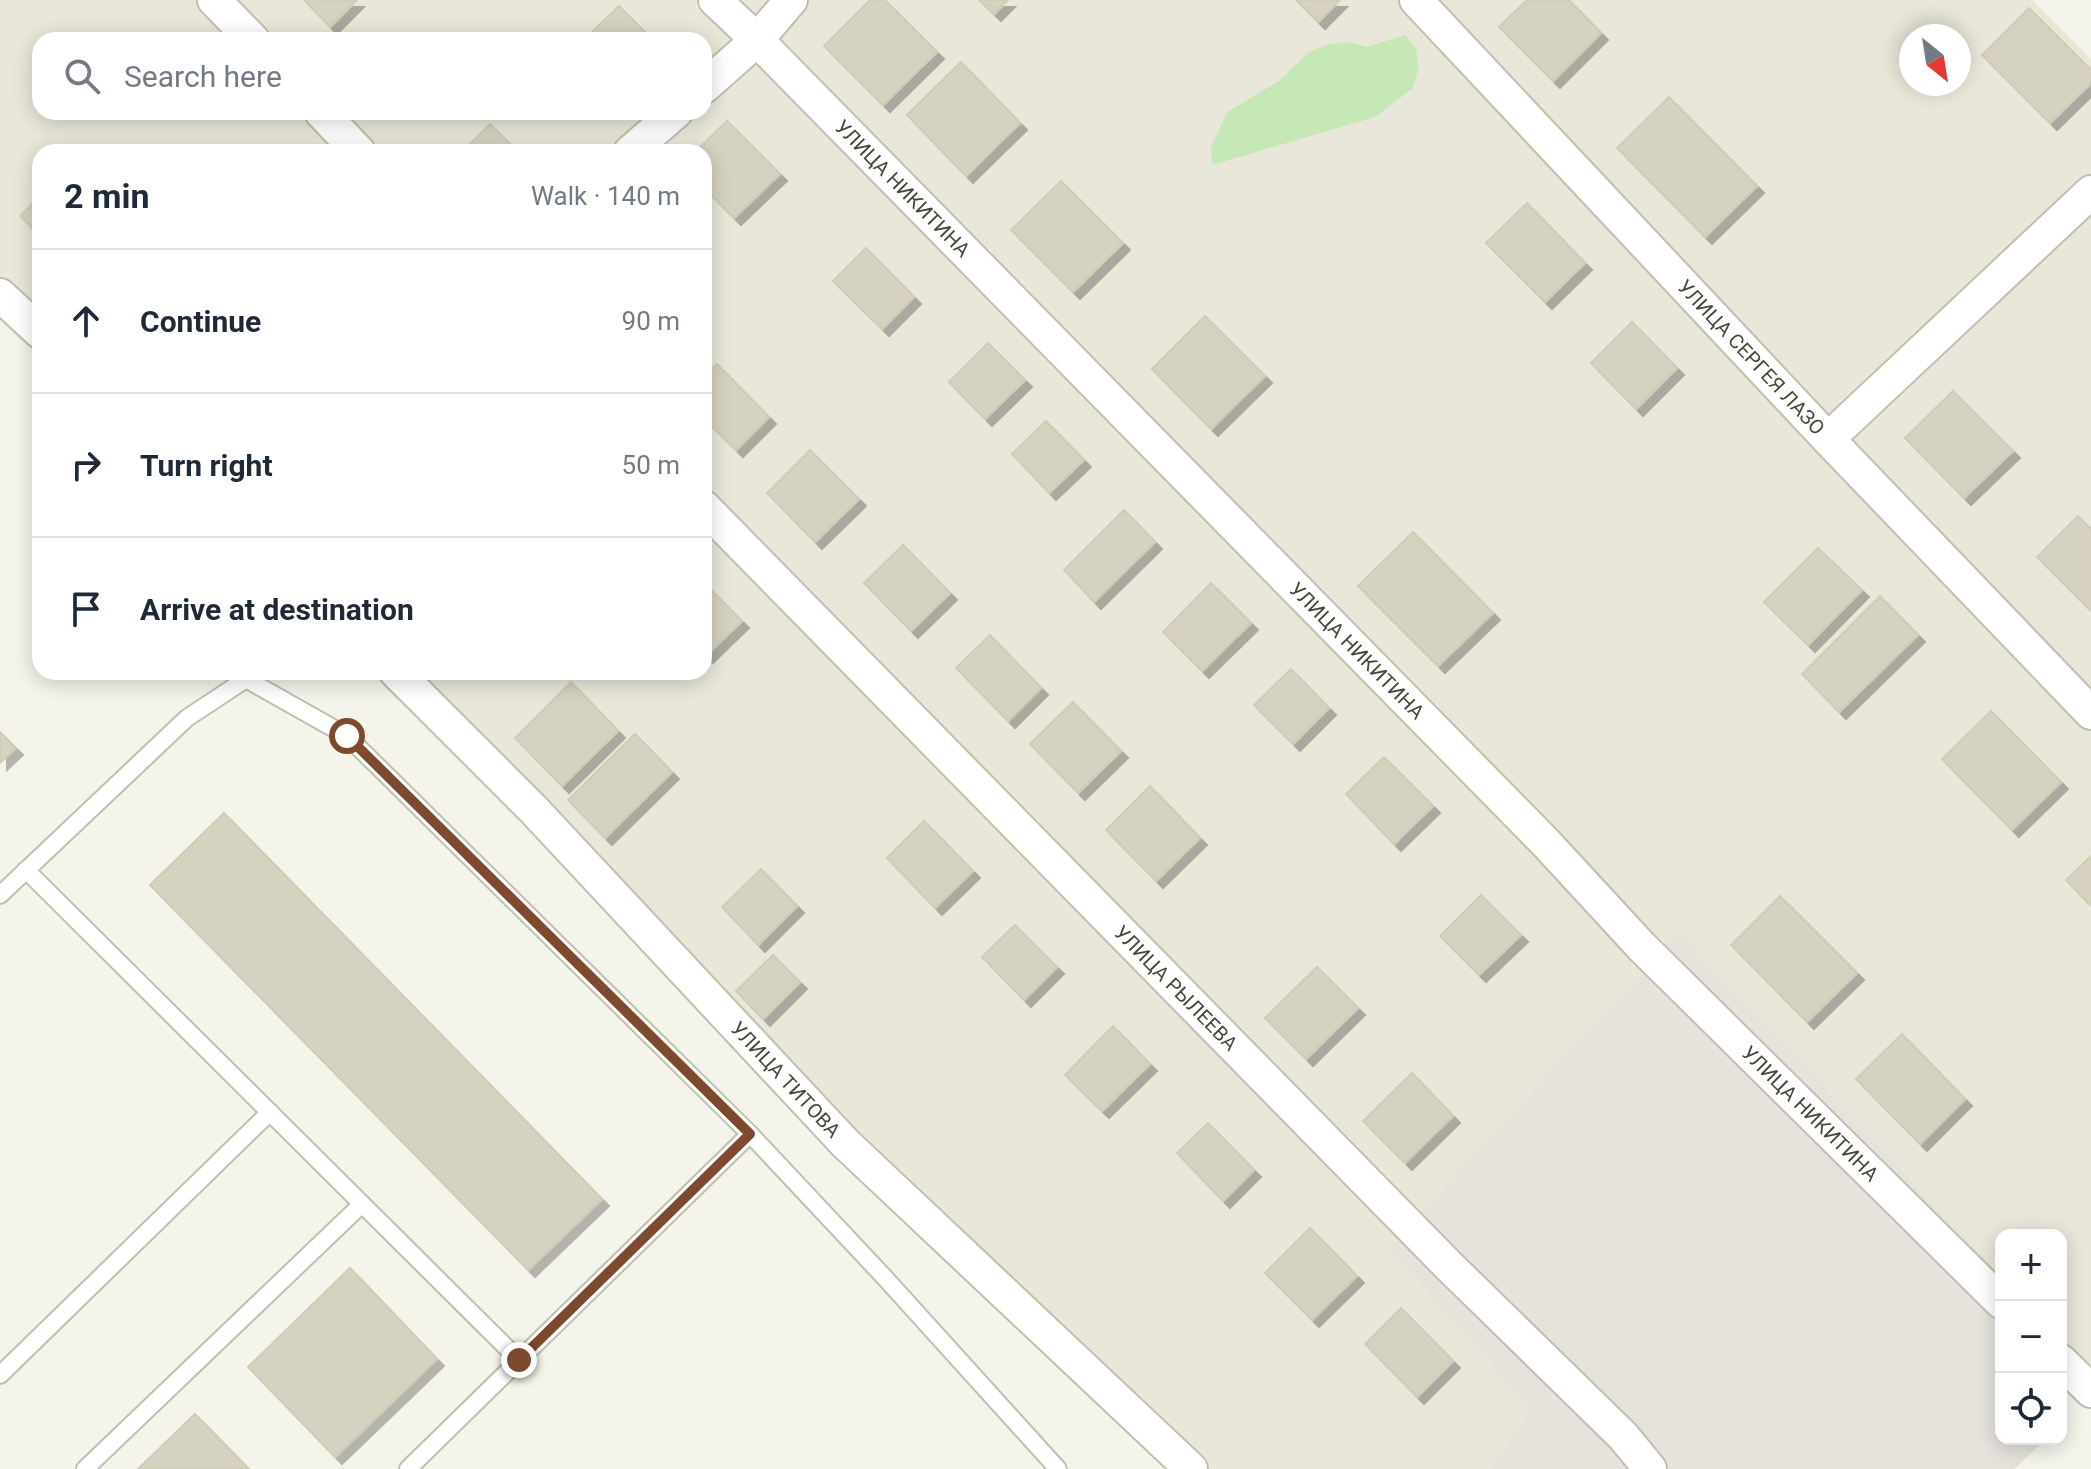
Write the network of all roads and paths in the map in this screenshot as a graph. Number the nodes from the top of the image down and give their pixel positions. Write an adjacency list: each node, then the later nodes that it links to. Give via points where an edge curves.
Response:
1 (214, 0): 5 (street)
2 (715, 0): 6 (street, УЛИЦА НИКИТИНА)
3 (791, 0): 6 (street)
4 (1416, 0): 15 (street, УЛИЦА СЕРГЕЯ ЛАЗО)
5 (245, 32)
6 (757, 40): 7 (street); 26 (street, УЛИЦА НИКИТИНА, via 1641,946)
7 (712, 80)
8 (329, 120): 10 (street)
9 (667, 120): 11 (street)
10 (351, 144)
11 (639, 144)
12 (2091, 192): 15 (street)
13 (0, 295): 14 (street)
14 (32, 325)
15 (1828, 439): 20 (street, УЛИЦА СЕРГЕЯ ЛАЗО)
16 (712, 515): 35 (street, УЛИЦА РЫЛЕЕВА)
17 (239, 680): 21 (lane, via 187,718)
18 (254, 680): 24 (lane, via 347,736)
19 (404, 680): 34 (street, УЛИЦА ТИТОВА, via 533,809 845,1143)
20 (2091, 713)
21 (26, 870): 22 (lane); 23 (lane)
22 (0, 895)
23 (270, 1112): 25 (lane); 29 (lane)
24 (750, 1134): 27 (lane); 33 (lane)
25 (362, 1204): 27 (lane); 31 (lane)
26 (2000, 1301)
27 (519, 1360): 32 (lane)
28 (2067, 1367): 30 (street)
29 (0, 1375)
30 (2091, 1391)
31 (85, 1469)
32 (408, 1469)
33 (1058, 1469)
34 (1191, 1469)
35 (1650, 1469)

